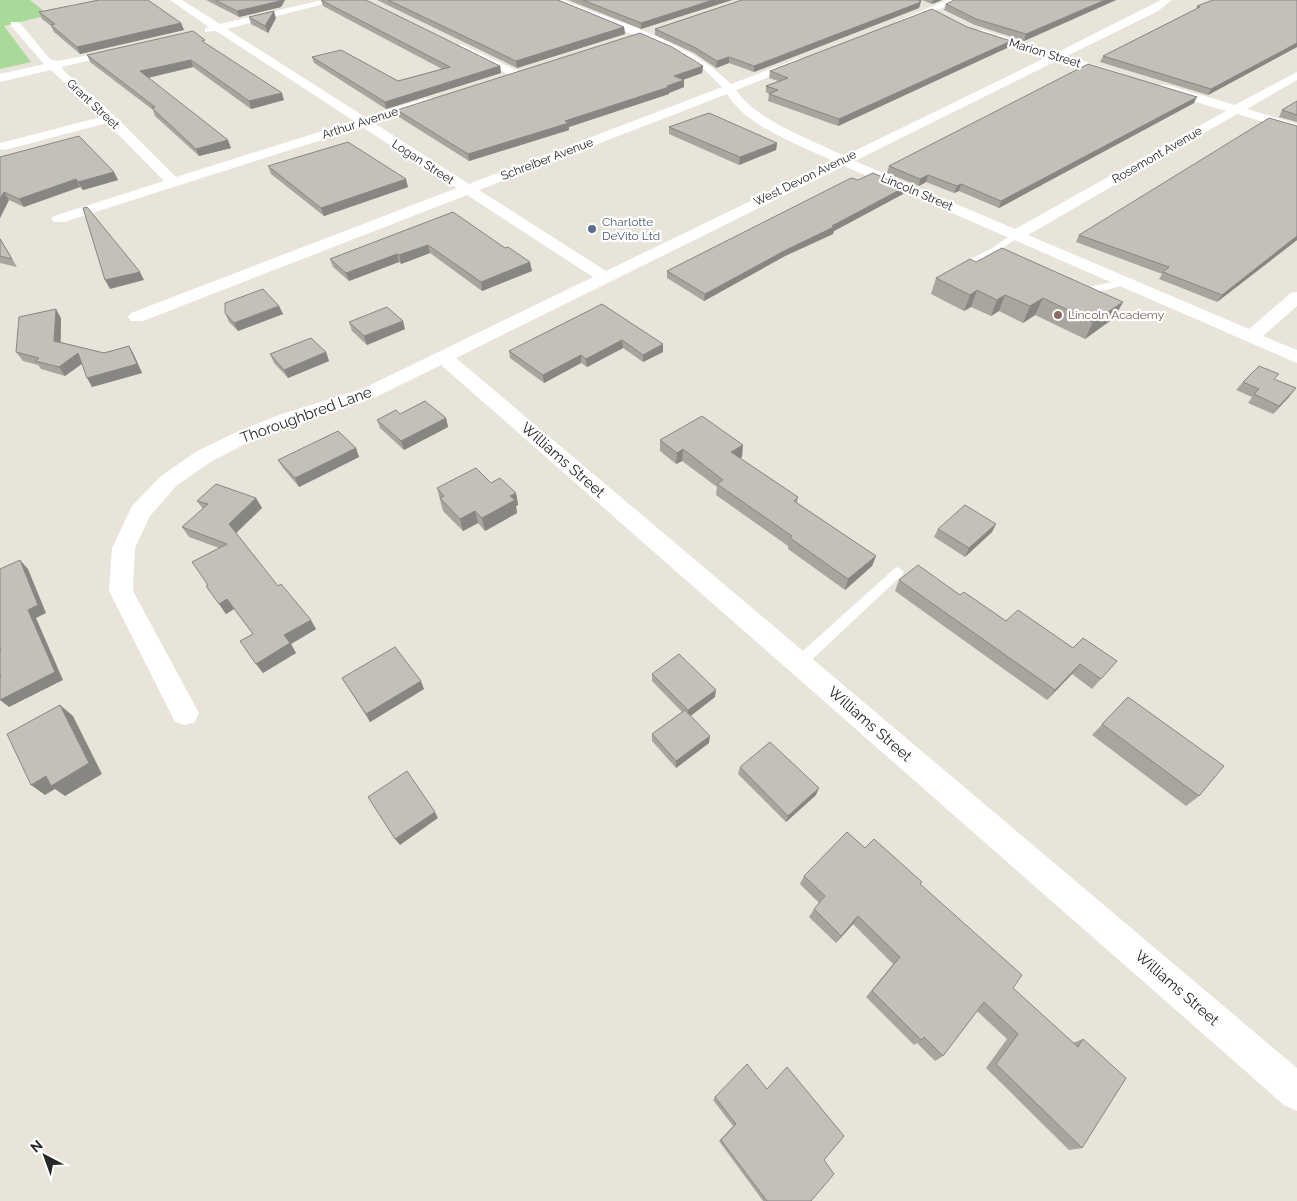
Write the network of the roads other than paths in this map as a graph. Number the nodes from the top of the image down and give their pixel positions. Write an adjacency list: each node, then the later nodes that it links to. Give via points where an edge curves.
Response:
1 (174, 0): 9 (street, Logan Street)
2 (334, 0): 9 (street)
3 (554, 0): 14 (street, Lincoln Street)
4 (956, 0): 7 (street)
5 (1167, 0): 19 (street, West Devon Avenue)
6 (918, 3): 7 (street)
7 (937, 13): 11 (street)
8 (15, 24): 20 (street, Grant Street, via 46,60)
9 (218, 28): 13 (street); 30 (street, Logan Street)
10 (661, 28): 14 (street)
11 (885, 28)
12 (970, 29): 19 (street, Marion Street)
13 (199, 32)
14 (642, 34): 15 (street); 26 (street, Lincoln Street, via 672,46 709,68)
15 (624, 39)
16 (452, 42): 24 (street, via 521,72)
17 (132, 48): 20 (street)
18 (812, 56): 26 (street, Schreiber Avenue)
19 (1055, 57): 23 (street, Marion Street); 33 (street, West Devon Avenue)
20 (56, 65): 22 (street); 29 (street, Grant Street, via 57,70)
21 (1297, 75): 28 (street, Rosemont Avenue)
22 (0, 78)
23 (1131, 79)
24 (498, 80)
25 (1150, 85): 28 (street)
26 (729, 88): 33 (street, Lincoln Street, via 738,102 768,124); 35 (street, Schreiber Avenue)
27 (442, 97): 30 (street, Arthur Avenue)
28 (1235, 110): 31 (street); 37 (street, Rosemont Avenue)
29 (110, 118): 32 (street); 34 (street, Grant Street)
30 (363, 122): 34 (street, Arthur Avenue); 35 (street, Logan Street)
31 (1297, 128)
32 (5, 146)
33 (842, 160): 37 (street, Lincoln Street); 41 (street, West Devon Avenue)
34 (174, 183): 36 (street, Arthur Avenue)
35 (466, 190): 41 (street, Logan Street); 45 (street, Schreiber Avenue)
36 (58, 219)
37 (1018, 235): 38 (lane); 42 (street, Lincoln Street)
38 (998, 249): 39 (lane); 40 (lane)
39 (1018, 263)
40 (953, 271)
41 (604, 277): 47 (street, West Devon Avenue)
42 (1125, 282): 43 (lane, via 1098,289); 46 (street, Lincoln Street)
43 (1073, 288)
44 (1297, 298): 46 (street)
45 (137, 317)
46 (1251, 337): 48 (street, Lincoln Street)
47 (442, 356): 50 (street, Williams Street); 51 (street, Thoroughbred Lane, via 369,393 292,417 230,443 173,475 144,506 133,522 123,548 119,574 121,591)
48 (1297, 357)
49 (898, 572): 50 (lane)
50 (799, 663): 52 (street, Williams Street)
51 (185, 713)
52 (1297, 1092)

